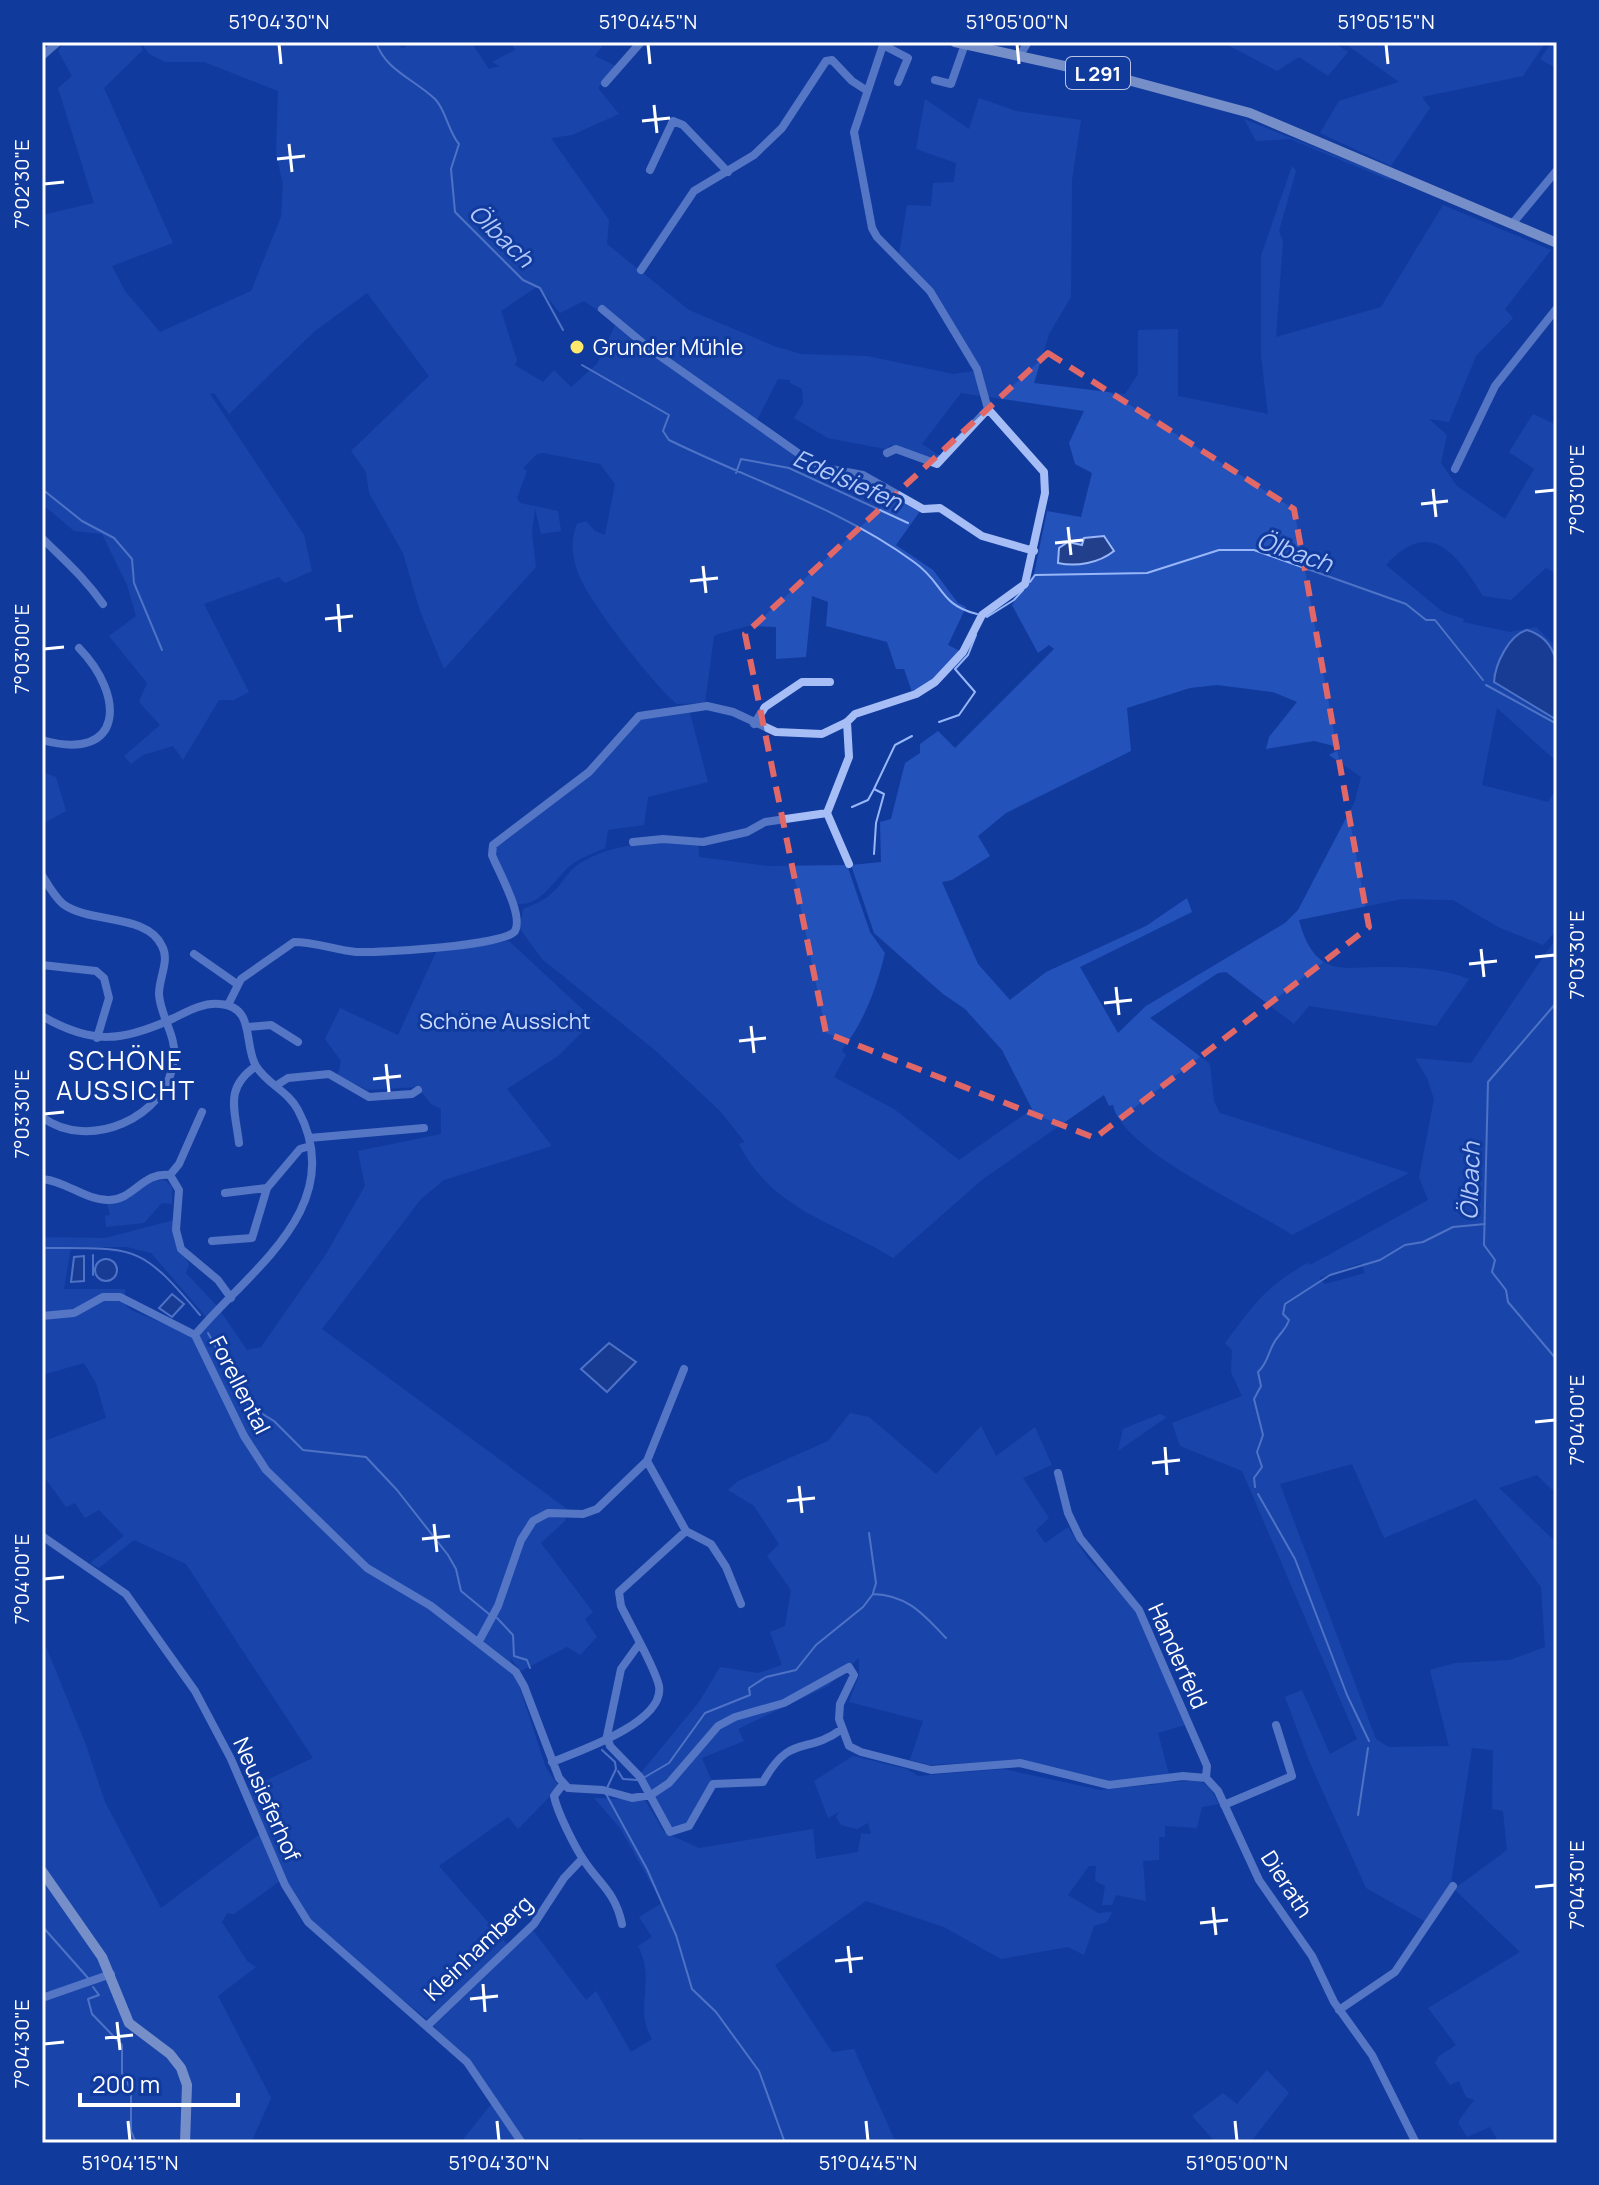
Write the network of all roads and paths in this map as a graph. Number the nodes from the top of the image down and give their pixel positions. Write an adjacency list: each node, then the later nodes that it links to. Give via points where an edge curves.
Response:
1 (58, 42): 7 (street)
2 (641, 42): 10 (street)
3 (1028, 42): 6 (street)
4 (960, 43): 6 (main road, L 291); 8 (street, via 951,84)
5 (884, 44): 9 (street, via 908,58); 11 (street)
6 (1020, 55): 15 (main road, L 291, via 1239,109)
7 (42, 56)
8 (935, 80)
9 (898, 82)
10 (605, 83)
11 (866, 90): 14 (street, via 832,60 826,61 782,128); 20 (street, via 854,132 872,228 930,291 957,331 979,373)
12 (650, 170): 14 (street, via 673,121)
13 (1557, 170): 15 (street)
14 (728, 172): 17 (street, via 694,191)
15 (1513, 223): 16 (main road, L 291)
16 (1557, 243)
17 (641, 270)
18 (1557, 308): 22 (street, via 1495,386)
19 (602, 309): 24 (street, via 805,458 863,475 923,509 940,508 982,536)
20 (988, 409): 21 (street, via 937,464 896,449); 24 (street, via 1044,472)
21 (887, 453)
22 (1455, 469)
23 (42, 538): 25 (street, via 80,572)
24 (1034, 551): 28 (street, via 1025,584 982,615 963,652 935,682)
25 (103, 604)
26 (79, 648): 30 (street, via 110,695 108,726 91,741 75,745)
27 (830, 682): 29 (street, via 802,682 765,707)
28 (847, 722): 29 (street, via 814,736); 31 (street, via 849,757)
29 (754, 724): 37 (street, via 707,706 639,716 589,772 491,848 513,904 514,931 473,943 385,952 294,942)
30 (42, 740)
31 (827, 813): 32 (street, via 765,822 703,842); 33 (street)
32 (633, 842)
33 (849, 864)
34 (42, 875): 40 (street, via 54,895 72,909 145,929 160,942 165,957 159,996)
35 (194, 954): 37 (street)
36 (42, 965): 42 (street, via 103,975 109,998)
37 (237, 984): 38 (street)
38 (228, 1005): 40 (street, via 209,1005); 41 (street, via 243,1015)
39 (42, 1016): 42 (street, via 75,1034)
40 (167, 1021): 42 (street, via 139,1033); 48 (street, via 173,1067 151,1102 133,1118 89,1132 56,1126)
41 (248, 1027): 43 (street, via 271,1025); 44 (street)
42 (97, 1038)
43 (298, 1042)
44 (256, 1066): 45 (street); 51 (street, via 236,1084 234,1093)
45 (277, 1085): 46 (street, via 288,1078 329,1074 369,1097); 50 (street, via 294,1102)
46 (418, 1090)
47 (202, 1112): 52 (street)
48 (42, 1117)
49 (424, 1128): 50 (street)
50 (309, 1142): 54 (street); 57 (street, via 309,1187 294,1226)
51 (239, 1143)
52 (170, 1175): 53 (street, via 149,1177 110,1201); 57 (street, via 179,1190 176,1230 181,1249)
53 (42, 1179)
54 (267, 1188): 55 (street); 56 (street, via 252,1238)
55 (225, 1193)
56 (212, 1241)
57 (231, 1298): 59 (street)
58 (42, 1316): 59 (street, Forellental, via 74,1313 103,1297 120,1297)
59 (195, 1335): 66 (street, Forellental, via 266,1470 367,1568)
60 (684, 1369): 61 (street)
61 (647, 1461): 63 (street); 66 (street, via 597,1509 548,1513 533,1521)
62 (1058, 1473): 72 (street, Handerfeld, via 1080,1538 1139,1610 1207,1766)
63 (686, 1531): 65 (street, via 711,1544); 67 (street, via 619,1592)
64 (42, 1536): 83 (street, Neusieferhof, via 126,1594 195,1691 302,1914)
65 (741, 1604)
66 (479, 1641): 71 (street, Forellental, via 520,1677)
67 (639, 1644): 70 (street, via 621,1669); 70 (street, via 658,1684 657,1699 638,1723)
68 (1276, 1725): 75 (street, via 1292,1776)
69 (842, 1729): 72 (street, via 856,1751 938,1770 1020,1763 1109,1785); 74 (street, via 788,1750 763,1782 713,1784 684,1830 666,1828); 74 (street, via 840,1704 854,1675 849,1667 784,1703 718,1726 669,1783)
70 (607, 1736): 71 (street); 74 (street)
71 (552, 1762): 73 (street, Forellental)
72 (1206, 1778): 75 (street, Dierath)
73 (563, 1784): 74 (street, via 632,1798); 76 (street, via 554,1799)
74 (651, 1795)
75 (1224, 1805): 82 (street, Dierath, via 1250,1865 1312,1956)
76 (582, 1859): 79 (street, via 611,1893); 83 (street, Kleinhamberg, via 534,1924)
77 (42, 1871): 80 (main road)
78 (1453, 1886): 82 (street, via 1395,1972)
79 (622, 1924)
80 (111, 1974): 81 (street); 84 (main road, via 129,2023 181,2068 187,2085)
81 (42, 1998)
82 (1339, 2010): 86 (street, Dierath, via 1372,2055)
83 (428, 2025): 85 (street, Neusieferhof, via 475,2071)
84 (185, 2143)
85 (522, 2143)
86 (1416, 2143)

